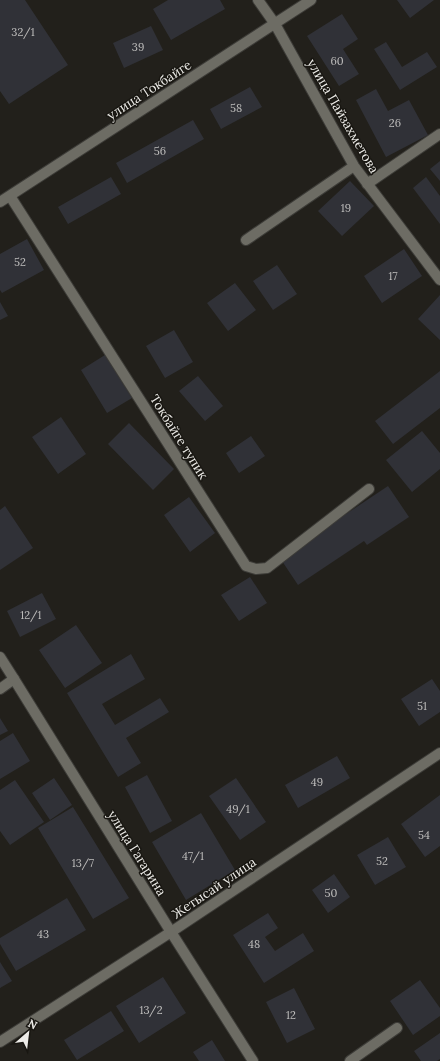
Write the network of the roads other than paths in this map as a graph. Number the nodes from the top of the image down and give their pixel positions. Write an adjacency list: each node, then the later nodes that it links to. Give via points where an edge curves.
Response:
1 (258, 0): 3 (street, улица Пайзахметова)
2 (311, 0): 3 (street, улица Токбайге)
3 (275, 24): 5 (street, улица Пайзахметова); 7 (street, улица Токбайге)
4 (440, 134): 6 (street)
5 (354, 166): 6 (street, улица Пайзахметова); 9 (street)
6 (367, 184): 10 (street, улица Пайзахметова)
7 (10, 196): 8 (street, улица Токбайге); 11 (street, Токбайге тупик, via 246,566 267,568)
8 (0, 202)
9 (246, 240)
10 (440, 280)
11 (369, 489)
12 (0, 658): 13 (street, улица Гагарина)
13 (14, 679): 14 (street); 16 (street, улица Гагарина)
14 (0, 689)
15 (440, 752): 16 (street, Жетысай улица)
16 (171, 932): 18 (street, Жетысай улица); 19 (street, улица Гагарина)
17 (396, 1028): 20 (street)
18 (0, 1042)
19 (253, 1061)
20 (350, 1061)

